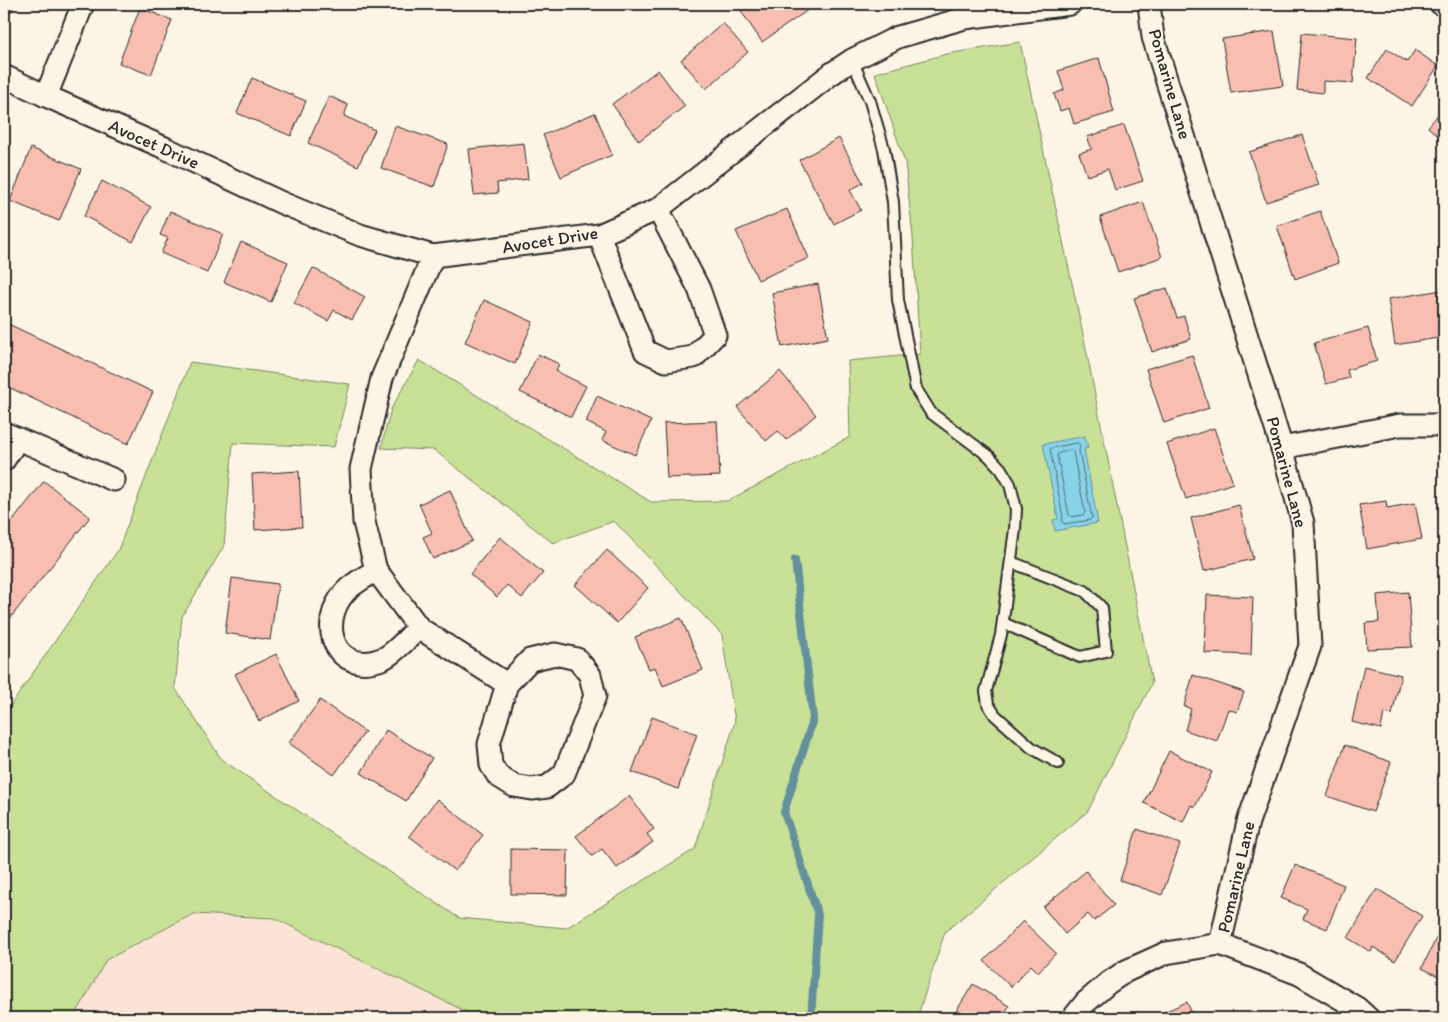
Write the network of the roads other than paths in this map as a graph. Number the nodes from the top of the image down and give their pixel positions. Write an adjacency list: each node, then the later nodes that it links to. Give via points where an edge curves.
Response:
1 (83, 4): 7 (street)
2 (1070, 4): 4 (street, Avocet Drive)
3 (1149, 4): 13 (street, Pomarine Lane, via 1153,37)
4 (965, 11): 5 (street, Avocet Drive, via 898,37)
5 (852, 60): 8 (street, Avocet Drive); 16 (lane, via 870,101 884,149 893,202 898,300 916,389 931,414 989,456 1010,484 1016,509)
6 (4, 76): 7 (street, Avocet Drive)
7 (46, 96): 10 (street, Avocet Drive, via 282,203 360,234)
8 (658, 209): 9 (street, Avocet Drive); 9 (street, via 699,289 715,335 694,357 666,361 645,351)
9 (599, 235): 10 (street, Avocet Drive)
10 (433, 256): 17 (street, via 382,378 361,469 364,522)
11 (1444, 425): 13 (street, via 1400,424)
12 (11, 436): 14 (street); 15 (street)
13 (1282, 448): 22 (street, Pomarine Lane, via 1302,523 1310,646 1248,822)
14 (4, 460)
15 (114, 480)
16 (1011, 562): 18 (lane); 18 (lane, via 1085,591 1102,608 1106,651 1080,657)
17 (376, 570): 19 (street); 19 (street, via 345,592 334,610 331,629 341,654 352,660 369,662 385,657)
18 (1003, 623): 21 (lane, via 986,691 988,704 994,715 1032,748)
19 (419, 628): 20 (street)
20 (506, 684): 20 (street, via 488,744 490,765 498,776 514,786 548,787 564,774 596,696 590,675 577,659 555,654 530,660)
21 (1058, 763)
22 (1220, 944): 23 (street, via 1166,953 1126,971 1091,998); 24 (street, via 1299,974 1357,1008)
23 (1073, 1018)
24 (1368, 1018)

